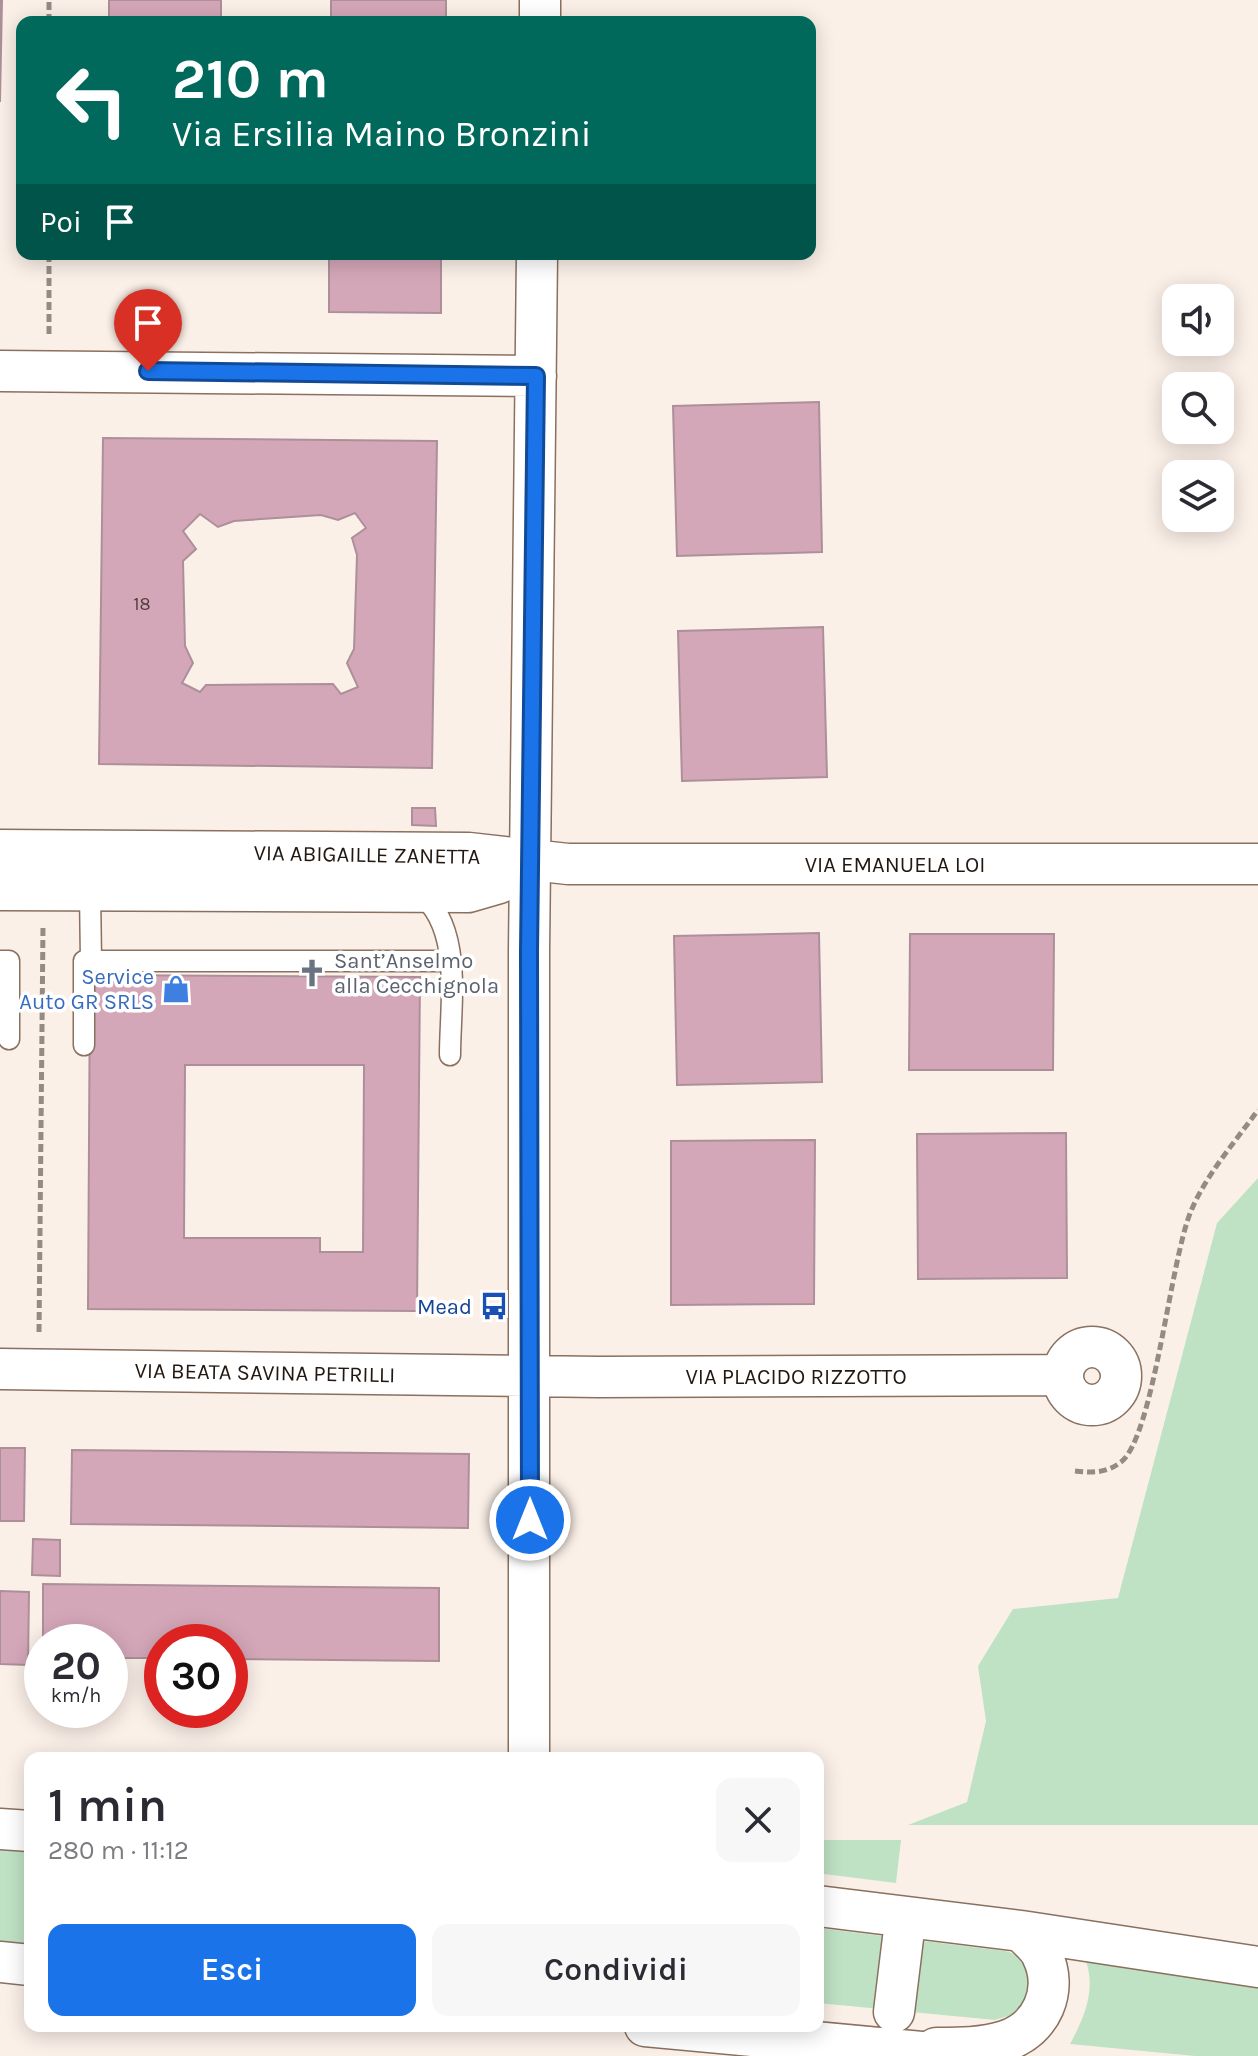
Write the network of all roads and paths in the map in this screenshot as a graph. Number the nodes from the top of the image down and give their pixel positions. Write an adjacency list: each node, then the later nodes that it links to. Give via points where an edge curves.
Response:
1 (49, 260): 4 (path)
2 (537, 260): 5 (street)
3 (0, 371): 4 (street)
4 (49, 371): 5 (street)
5 (536, 376): 7 (street)
6 (0, 850): 7 (street, VIA ABIGAILLE ZANETTA, via 469,853)
7 (531, 863): 8 (street, VIA EMANUELA LOI); 12 (street, VIA ABIGAILLE ZANETTA, via 489,887); 21 (street)
8 (1258, 864)
9 (0, 890): 10 (street, VIA ABIGAILLE ZANETTA)
10 (44, 891): 11 (street, VIA ABIGAILLE ZANETTA); 20 (path)
11 (90, 891): 12 (street, VIA ABIGAILLE ZANETTA); 14 (lane)
12 (418, 892): 15 (lane, via 436,912 449,944)
13 (0, 961): 16 (lane, via 9,961)
14 (91, 961): 15 (lane); 17 (lane, via 84,961)
15 (449, 961): 18 (lane)
16 (9, 1039)
17 (84, 1045)
18 (450, 1055)
19 (1258, 1110): 23 (path, via 1191,1209 1175,1258 1163,1337 1135,1444 1122,1461 1100,1473)
20 (19, 1369): 21 (street, VIA BEATA SAVINA PETRILLI)
21 (530, 1375): 22 (street, VIA PLACIDO RIZZOTTO); 24 (street)
22 (1063, 1375)
23 (1075, 1471)
24 (529, 1752)
25 (0, 1829): 26 (street)
26 (24, 1831)
27 (824, 1907): 28 (street)
28 (1021, 1931): 32 (street); 34 (street, via 1042,1953 1049,1982 1035,2024 1007,2041 967,2048)
29 (903, 1938): 34 (street)
30 (0, 1962): 31 (street)
31 (24, 1964)
32 (1258, 1967)
33 (824, 2029): 34 (street)
34 (891, 2030): 35 (street)
35 (965, 2056)

